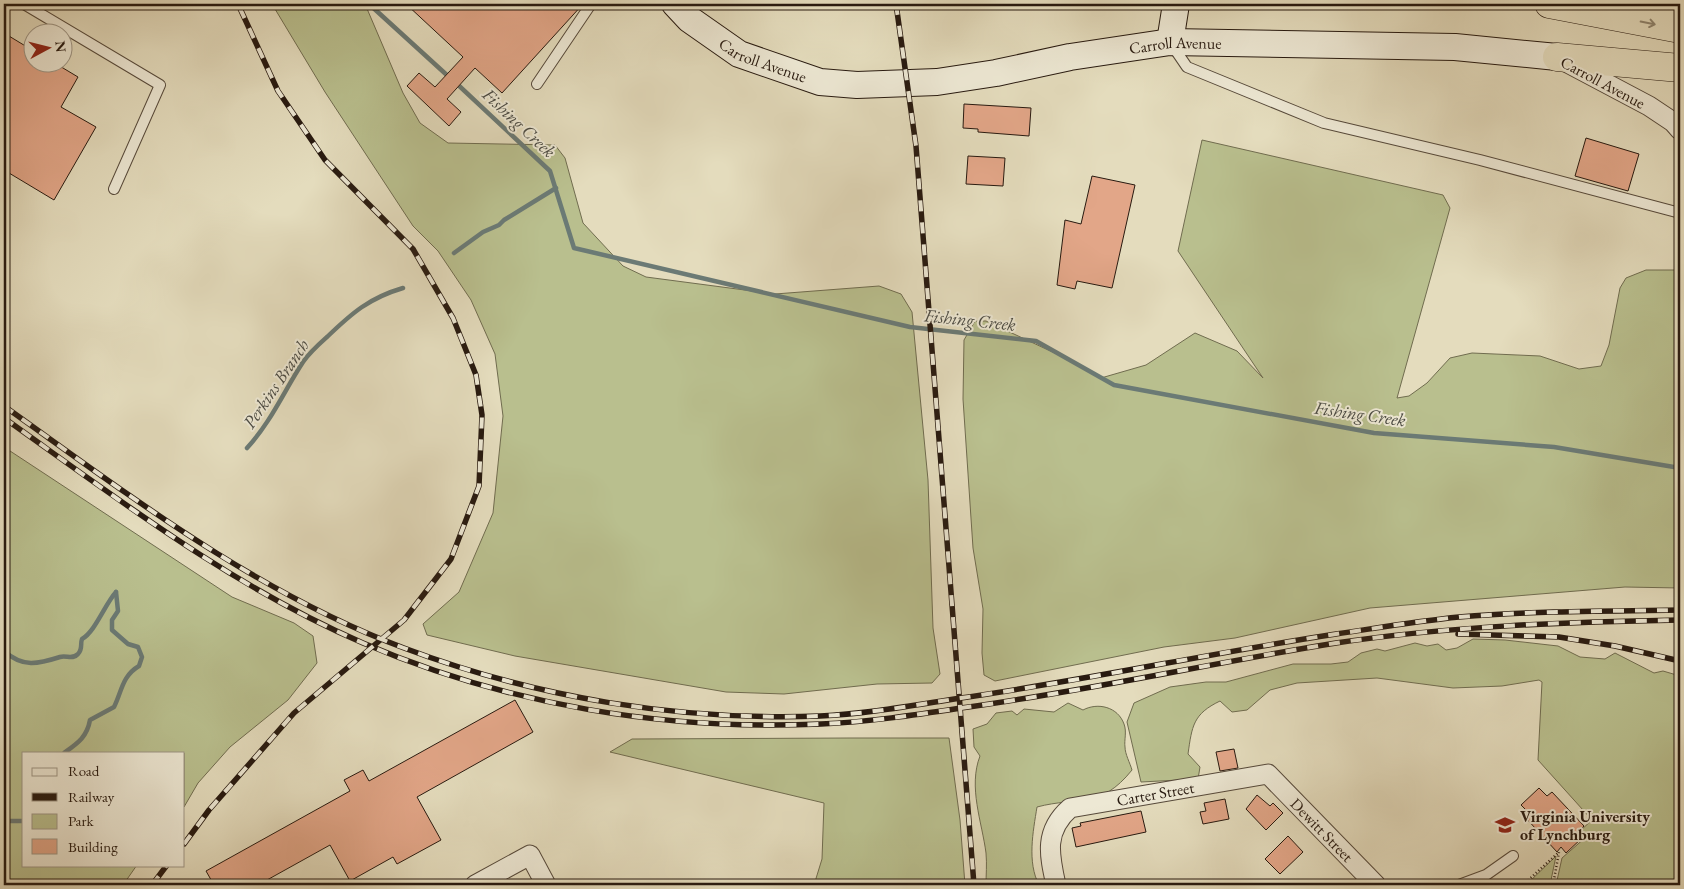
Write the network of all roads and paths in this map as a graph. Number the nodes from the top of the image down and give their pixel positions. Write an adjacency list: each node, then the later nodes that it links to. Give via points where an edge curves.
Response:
1 (24, 4): 14 (lane, via 160,85)
2 (591, 4): 12 (lane)
3 (675, 4): 9 (street, Carroll Avenue, via 696,24 739,54 820,82 856,85 937,82)
4 (1176, 4): 9 (street)
5 (1549, 4): 8 (highway, one-way to 8)
6 (1666, 4): 7 (highway)
7 (1680, 6)
8 (1680, 29)
9 (1170, 42): 10 (street, Carroll Avenue, via 1454,47); 15 (lane, via 1187,67 1324,123)
10 (1557, 57): 11 (highway); 13 (street, Carroll Avenue, via 1649,106)
11 (1680, 68)
12 (537, 84)
13 (1680, 130)
14 (114, 189)
15 (1680, 213)
16 (1268, 774): 20 (street, Carter Street, via 1070,808 1053,829 1050,845); 21 (street, Dewitt Street)
17 (1513, 856): 22 (lane, via 1486,875)
18 (475, 885): 19 (street, via 530,855)
19 (546, 885)
20 (1056, 885)
21 (1376, 885)
22 (1459, 885)
23 (1524, 885): 24 (path, via 1559,852)
24 (1553, 885)

